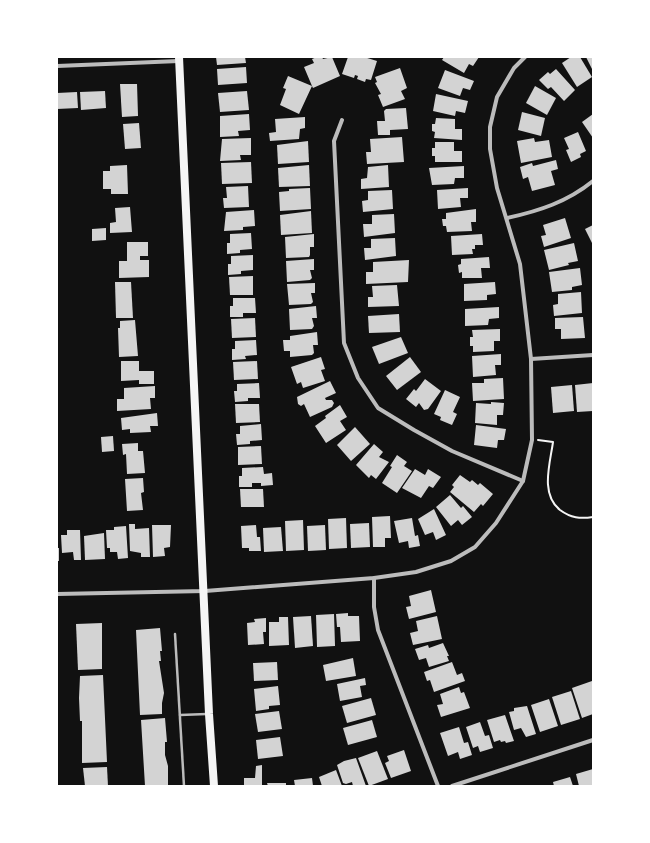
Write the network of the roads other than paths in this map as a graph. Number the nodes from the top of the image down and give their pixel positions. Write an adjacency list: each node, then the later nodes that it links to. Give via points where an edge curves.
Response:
1 (525, 57): 6 (street, via 514,68 497,97 490,127 490,149 497,188)
2 (179, 59): 3 (street); 11 (main road)
3 (57, 66)
4 (342, 120): 9 (street, via 334,142 344,343 358,378 378,408 452,451)
5 (593, 181): 6 (street, via 558,204)
6 (507, 218): 8 (street, via 520,264)
7 (593, 355): 8 (street)
8 (531, 359): 9 (street, via 532,440)
9 (523, 481): 10 (street, via 496,523 475,547 451,561 416,572)
10 (374, 578): 11 (street); 19 (street, via 374,607 378,630)
11 (205, 591): 12 (street); 14 (main road)
12 (57, 594)
13 (175, 634): 15 (lane)
14 (209, 714): 15 (lane); 18 (main road)
15 (180, 715): 17 (lane)
16 (593, 740): 20 (street)
17 (184, 786)
18 (214, 786)
19 (438, 786)
20 (452, 786)

